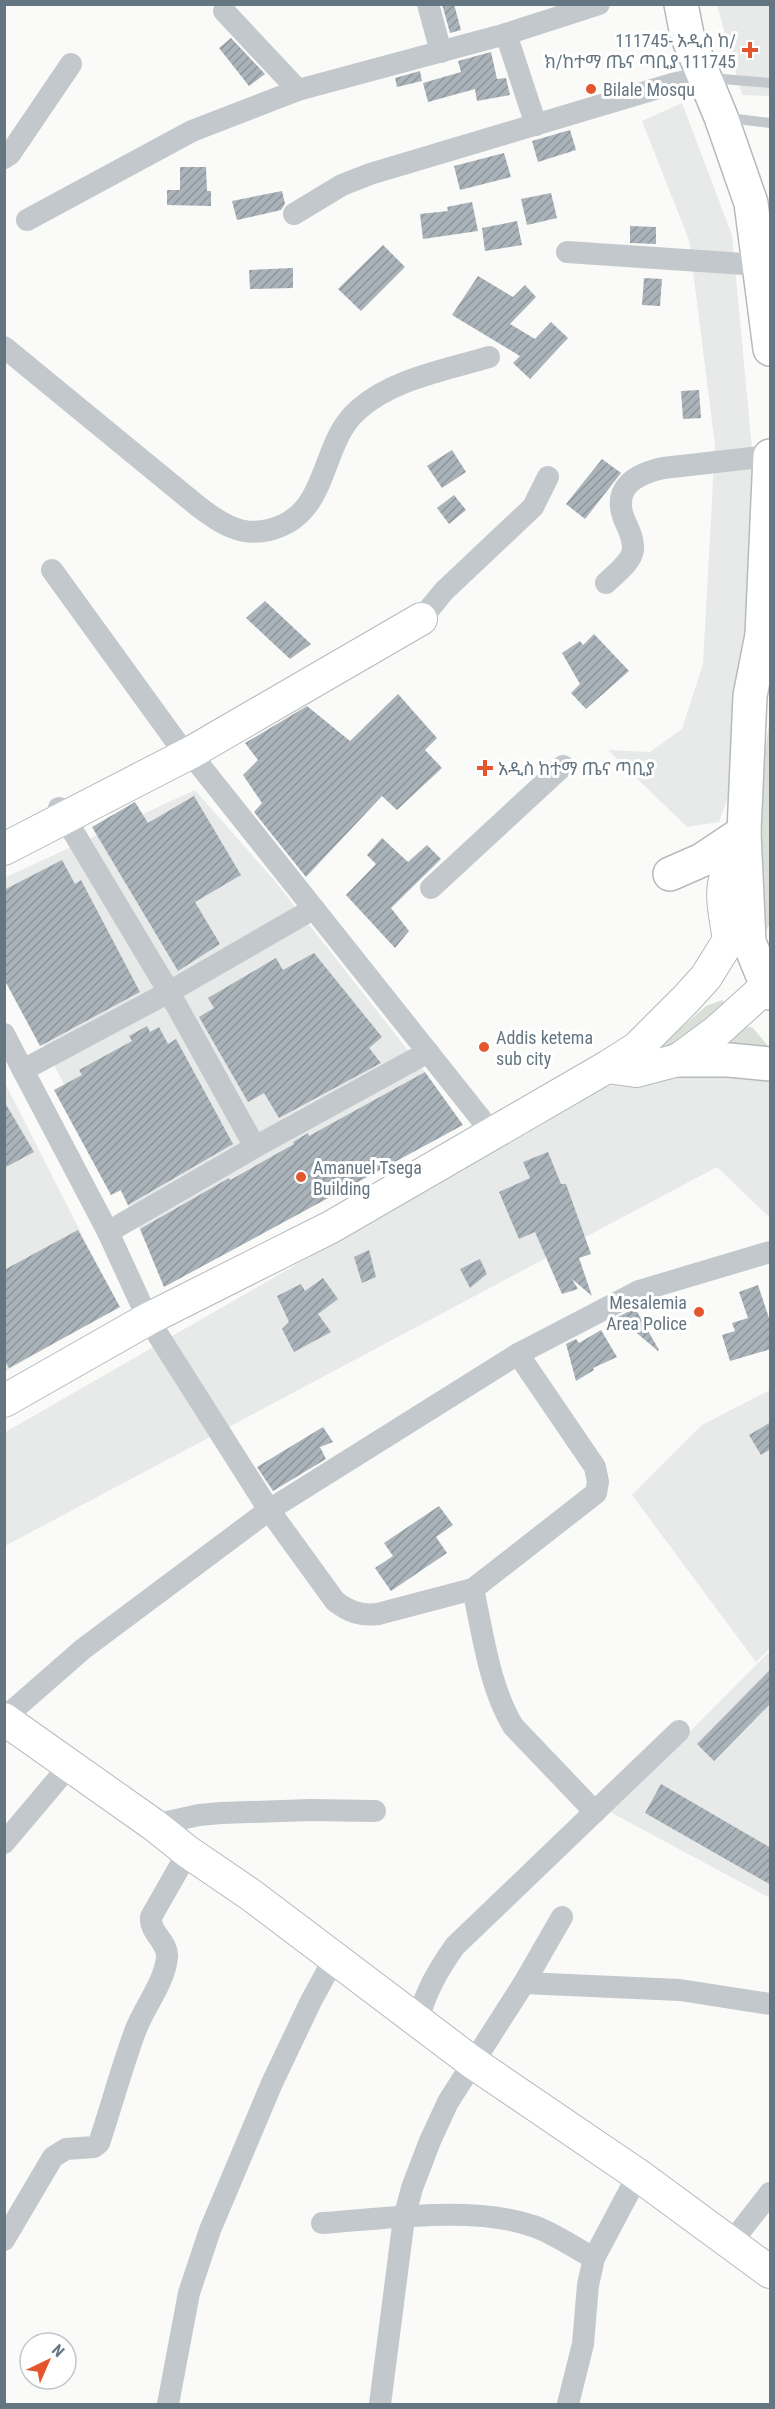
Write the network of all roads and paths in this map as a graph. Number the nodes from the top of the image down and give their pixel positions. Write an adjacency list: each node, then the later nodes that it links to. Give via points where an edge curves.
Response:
1 (429, 4): 6 (street)
2 (599, 4): 5 (street)
3 (681, 4): 8 (main road, via 687,35)
4 (224, 11): 10 (street)
5 (506, 34): 6 (street); 13 (street)
6 (441, 51): 10 (street)
7 (71, 64): 14 (street)
8 (704, 77): 9 (lane); 11 (main road); 13 (street)
9 (771, 83)
10 (298, 90): 16 (street, via 192,131)
11 (721, 117): 12 (lane); 18 (main road, via 756,201)
12 (771, 123)
13 (536, 125): 15 (street, via 370,174)
14 (4, 158)
15 (294, 214)
16 (27, 220)
17 (567, 252): 18 (street)
18 (759, 265): 19 (main road)
19 (769, 331)
20 (4, 347): 21 (street, via 206,513 221,524 256,533 282,527 309,506 334,446 357,411 378,395)
21 (489, 357)
22 (771, 456): 25 (street, via 663,468 634,479 623,488 620,501 632,555); 27 (main road)
23 (548, 477): 26 (street, via 533,507)
24 (52, 570): 28 (street)
25 (606, 583)
26 (417, 614): 28 (main road)
27 (766, 649): 32 (main road, via 750,696)
28 (184, 748): 30 (main road); 36 (street)
29 (563, 765): 35 (street)
30 (62, 813): 31 (main road); 33 (main road); 38 (street)
31 (4, 837)
32 (744, 837): 34 (main road); 37 (main road, via 749,942); 43 (main road, via 731,861 722,892 729,940 686,999 637,1048)
33 (4, 849)
34 (670, 874)
35 (431, 888)
36 (313, 909): 38 (street); 40 (street)
37 (770, 985): 41 (main road)
38 (169, 992): 44 (street); 46 (street)
39 (4, 1034): 44 (street)
40 (428, 1052): 45 (street); 46 (street)
41 (678, 1060): 42 (main road); 43 (main road, via 636,1071)
42 (771, 1064)
43 (607, 1067): 45 (main road)
44 (23, 1070): 47 (street)
45 (493, 1134): 49 (main road, via 331,1227)
46 (255, 1147): 47 (street)
47 (108, 1232): 49 (street)
48 (771, 1252): 50 (street, via 639,1291)
49 (148, 1319): 51 (main road); 52 (street)
50 (518, 1354): 52 (street); 53 (street, via 595,1467 596,1493)
51 (4, 1401)
52 (269, 1510): 53 (street, via 335,1601 352,1612 364,1616 378,1614); 54 (street, via 83,1649)
53 (473, 1589): 58 (street, via 494,1683 507,1716)
54 (4, 1718): 56 (main road)
55 (680, 1731): 58 (street)
56 (69, 1766): 59 (main road); 60 (street)
57 (375, 1810): 59 (street, via 221,1813)
58 (595, 1812): 66 (street, via 455,1946 432,1980)
59 (154, 1825): 61 (main road)
60 (4, 1843)
61 (188, 1852): 63 (main road); 72 (street, via 151,1917 152,1928 168,1954 165,1969 136,2028 99,2143 53,2157)
62 (562, 1917): 64 (street)
63 (335, 1957): 66 (main road); 77 (street, via 272,2083 210,2230 189,2293)
64 (524, 1983): 65 (street, via 680,1990); 67 (street)
65 (771, 2004)
66 (418, 2020): 67 (main road)
67 (472, 2062): 68 (main road); 70 (street, via 430,2141)
68 (638, 2175): 73 (main road); 74 (street)
69 (771, 2193): 73 (street)
70 (404, 2218): 71 (street); 74 (street, via 464,2215 533,2226); 78 (street)
71 (322, 2223)
72 (4, 2240)
73 (731, 2243): 75 (main road)
74 (594, 2258): 76 (street)
75 (771, 2272)
76 (574, 2402)
77 (168, 2404)
78 (380, 2404)

